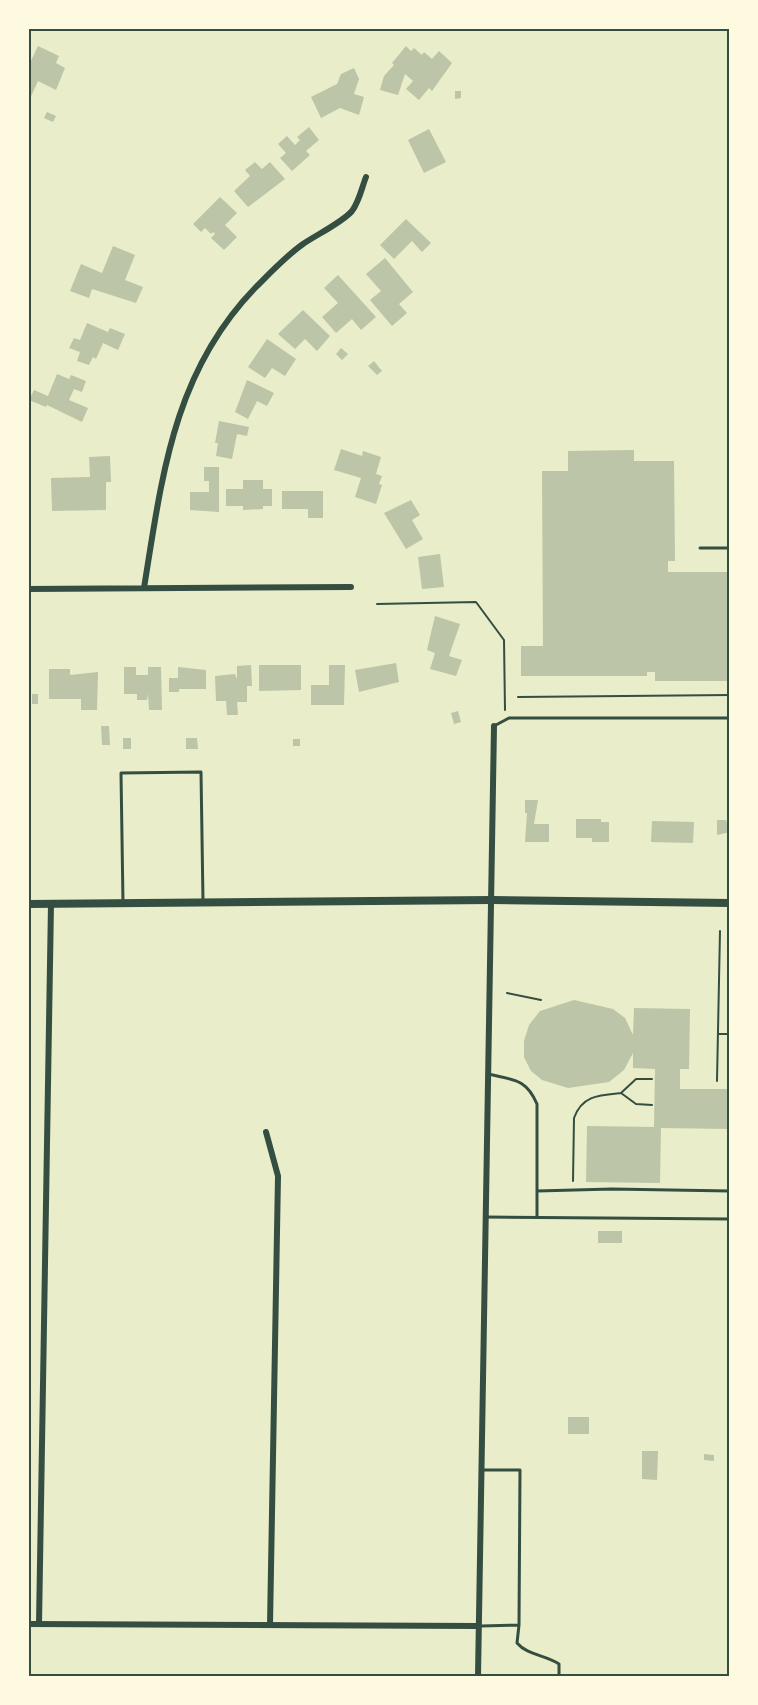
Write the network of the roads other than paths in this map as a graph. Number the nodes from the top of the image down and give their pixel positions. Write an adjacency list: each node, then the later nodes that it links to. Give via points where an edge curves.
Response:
1 (366, 177): 5 (street, via 352,211 302,245 254,289 198,369 173,429 165,460)
2 (700, 548): 3 (lane)
3 (729, 548)
4 (351, 587): 5 (street)
5 (144, 588): 6 (street)
6 (28, 589)
7 (729, 718): 8 (lane, via 505,720)
8 (494, 726): 9 (street)
9 (492, 900): 10 (street); 12 (street); 15 (street)
10 (203, 902): 11 (street); 11 (lane, via 201,772 121,773)
11 (123, 903): 14 (street)
12 (729, 903)
13 (28, 904): 14 (street)
14 (51, 904): 24 (street)
15 (487, 1074): 17 (lane, via 520,1082 530,1089 537,1104); 19 (street)
16 (266, 1132): 25 (street, via 278,1176)
17 (537, 1191): 18 (lane); 20 (lane)
18 (729, 1191)
19 (485, 1217): 20 (lane); 22 (street)
20 (537, 1217): 21 (lane)
21 (729, 1219)
22 (481, 1470): 26 (lane, via 520,1470); 27 (street)
23 (28, 1624): 24 (street)
24 (39, 1624): 25 (street)
25 (270, 1625): 27 (street)
26 (519, 1625): 27 (lane); 29 (lane, via 517,1643 522,1649 559,1664)
27 (478, 1626): 28 (street)
28 (478, 1677)
29 (559, 1677)

